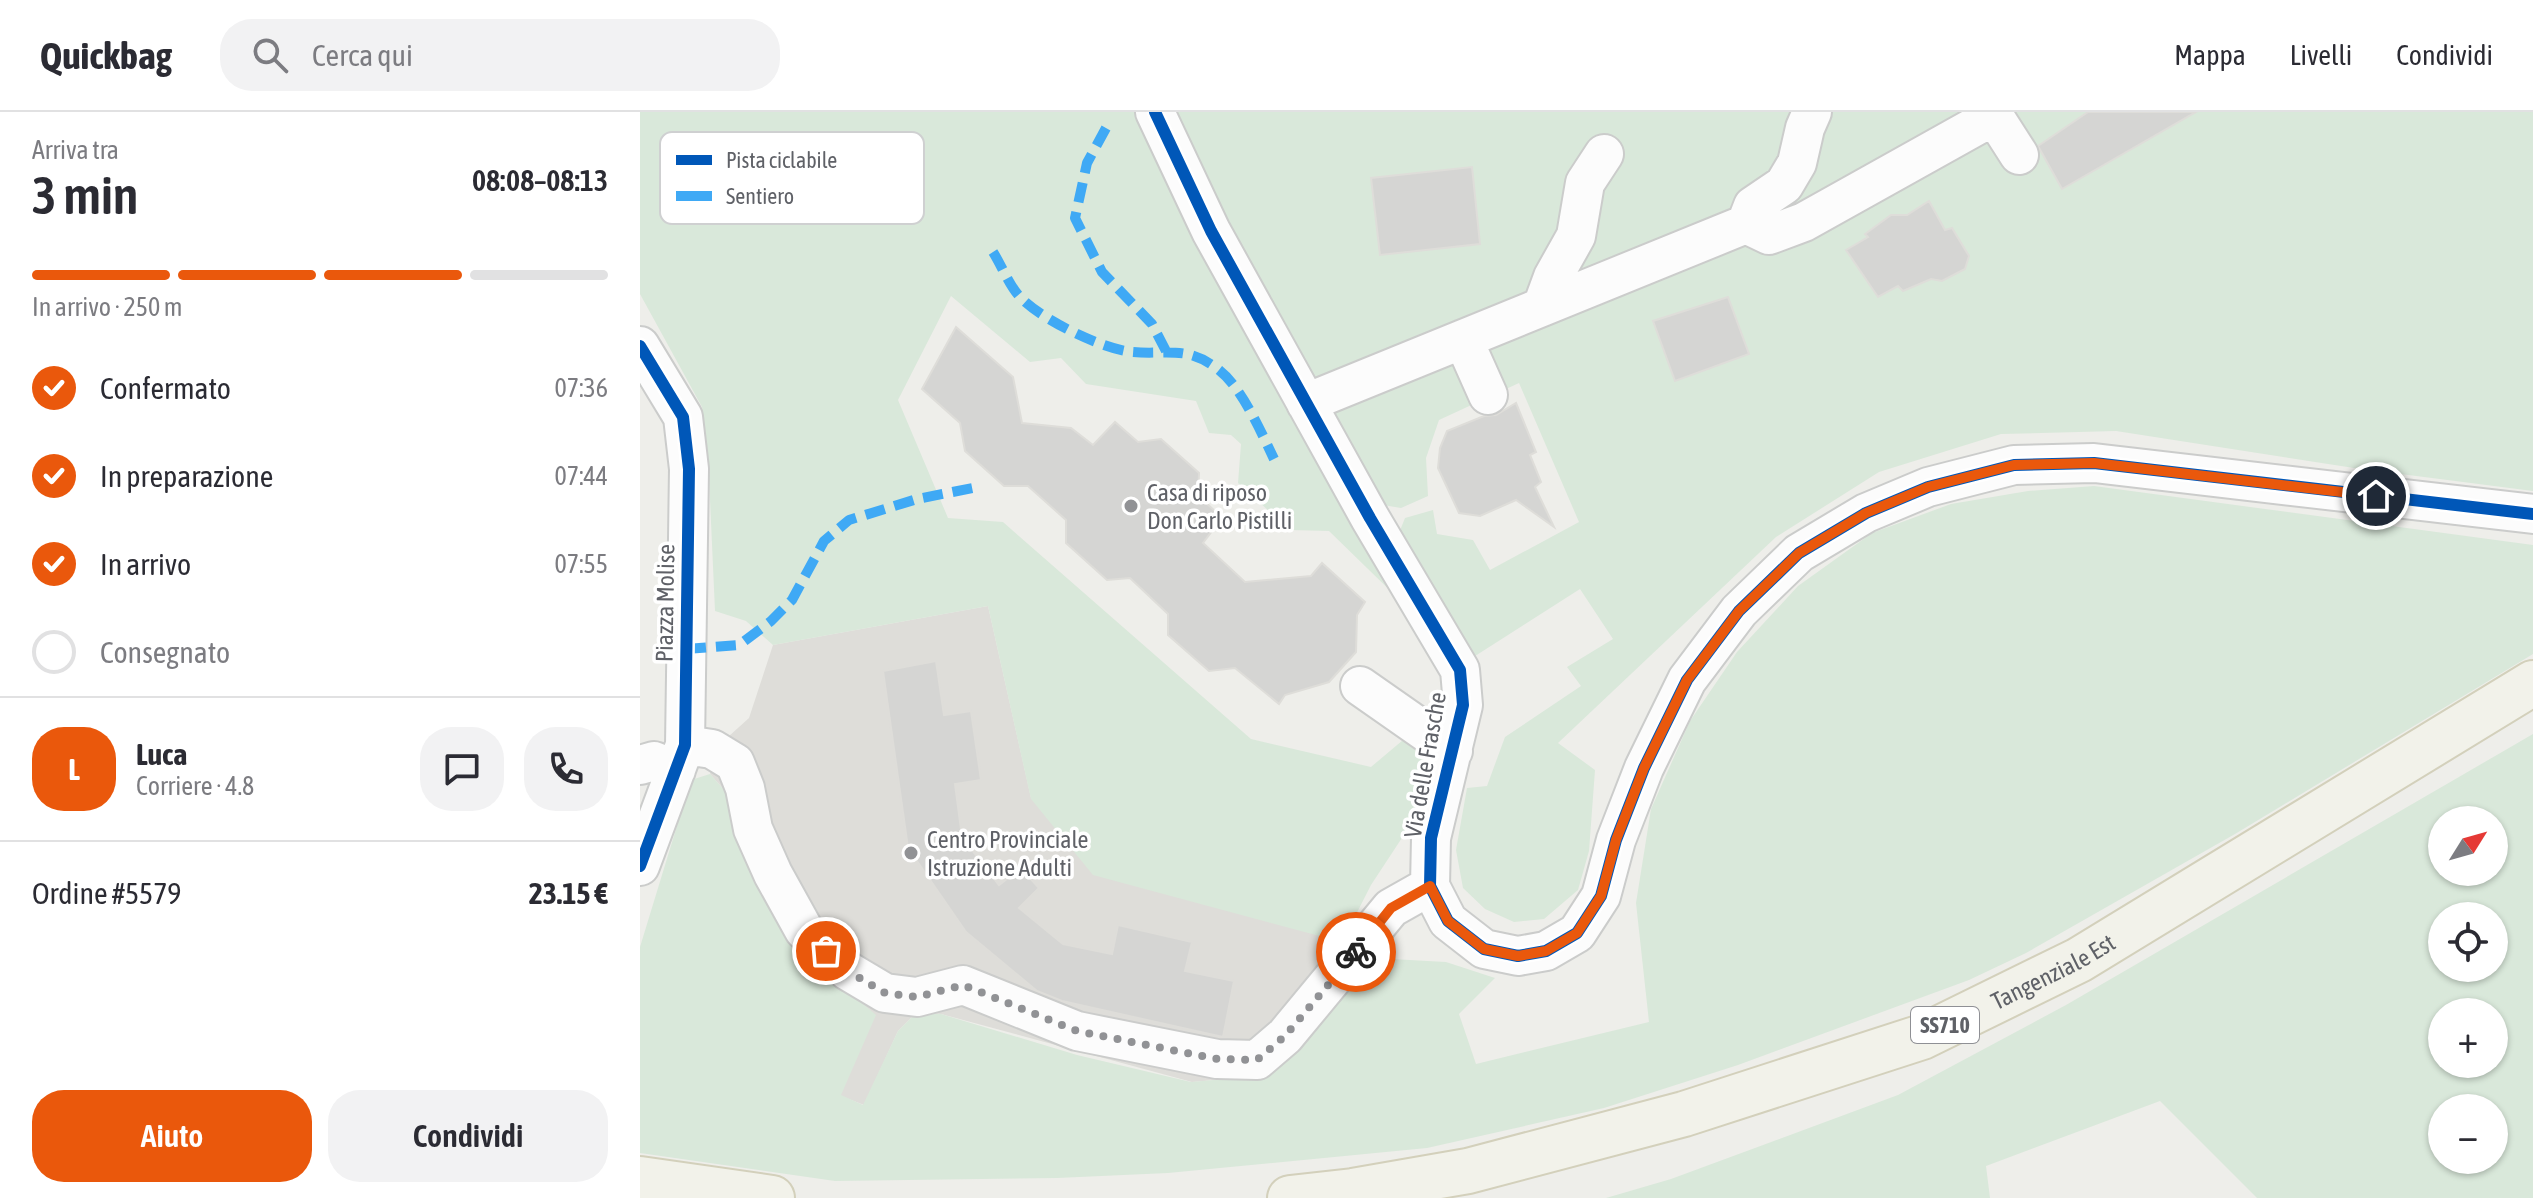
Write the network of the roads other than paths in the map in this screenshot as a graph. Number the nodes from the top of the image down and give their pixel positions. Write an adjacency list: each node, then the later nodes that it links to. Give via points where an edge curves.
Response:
1 (1155, 112): 10 (street, Via delle Frasche, via 1211,231)
2 (1812, 112): 5 (street, via 1797,163 1784,185 1753,206)
3 (1604, 154): 6 (street, via 1585,183 1576,236)
4 (2019, 155): 5 (street, via 1994,116 1804,222 1769,235)
5 (1746, 224): 6 (street)
6 (1542, 307): 7 (street)
7 (1463, 339): 9 (street); 10 (street)
8 (640, 346): 15 (street, Piazza Molise, via 683,417 689,469)
9 (1488, 395)
10 (1306, 403): 14 (street, Via delle Frasche, via 1460,670 1463,705)
11 (2533, 514): 17 (street, Via delle Frasche, via 2094,463 2014,465 1928,487 1866,513 1799,553 1739,611 1687,680 1644,768 1601,896 1577,933 1546,951 1518,956 1484,949 1448,921)
12 (2533, 683): 20 (main road, Tangenziale Est / SS710, via 2079,960 1922,1037 1684,1114 1468,1171)
13 (1360, 686): 14 (street)
14 (1453, 751): 17 (street, Via delle Frasche, via 1431,838)
15 (667, 760): 16 (street, Piazza Molise); 17 (street, via 712,749 735,763 753,829 804,930 848,971 885,993 917,997 963,985 1077,1031 1217,1059 1257,1060 1285,1036 1391,908)
16 (640, 866)
17 (1430, 886)
18 (640, 1179): 19 (main road)
19 (772, 1198)
20 (1290, 1198)

